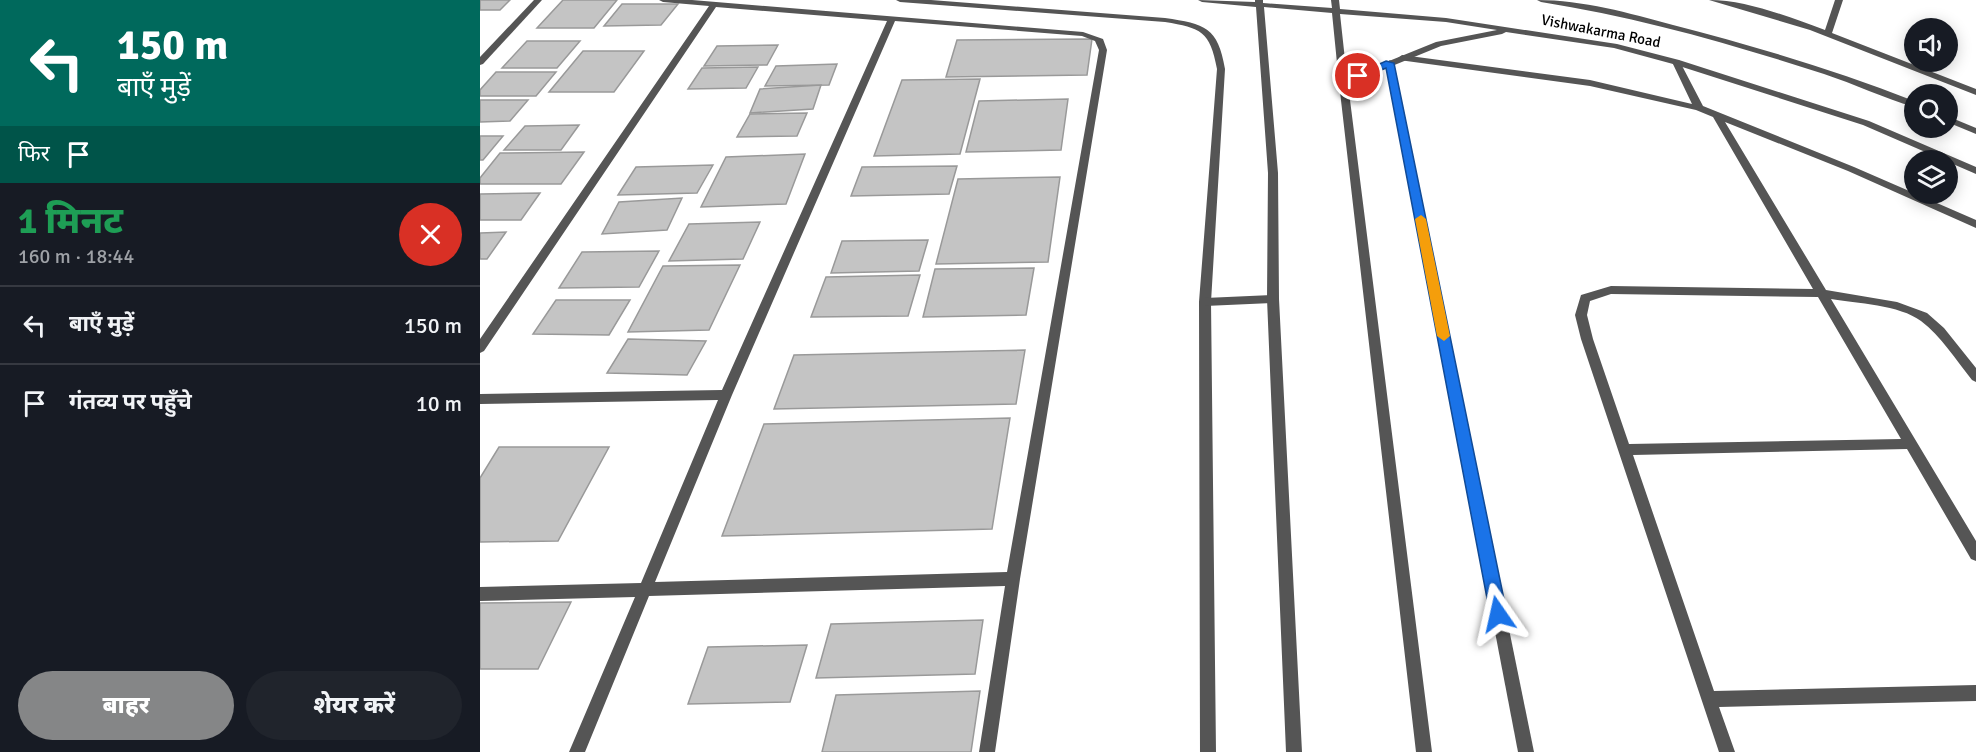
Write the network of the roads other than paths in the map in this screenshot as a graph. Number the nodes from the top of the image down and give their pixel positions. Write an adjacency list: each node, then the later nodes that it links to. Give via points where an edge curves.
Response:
1 (538, 0): 16 (street)
2 (663, 0): 10 (street)
3 (900, 0): 29 (street, via 1165,20 1196,25 1212,36 1221,69)
4 (1202, 0): 8 (street, Vishwakarma Road)
5 (1540, 0): 20 (street, Vishwakarma Road, via 1687,29)
6 (1713, 0): 9 (street)
7 (1839, 0): 14 (street)
8 (1259, 2): 11 (street, Vishwakarma Road); 28 (street, via 1273,173)
9 (1740, 3): 14 (street)
10 (714, 4): 12 (street); 30 (street)
11 (1336, 6): 13 (street, Vishwakarma Road); 18 (street)
12 (892, 19): 32 (street); 37 (street, via 1083,34 1099,39 1103,51)
13 (1512, 31): 15 (street, via 1439,44); 17 (street, Vishwakarma Road, via 1614,46)
14 (1827, 35): 19 (street)
15 (1396, 60): 18 (street); 21 (street, via 1590,83); 47 (street)
16 (480, 62)
17 (1676, 62): 21 (street); 25 (street, Vishwakarma Road, via 1866,123)
18 (1343, 83): 46 (street)
19 (1976, 92)
20 (1904, 100)
21 (1699, 108): 22 (street)
22 (1717, 116): 26 (street); 27 (street)
23 (1958, 123): 24 (street)
24 (1976, 131)
25 (1976, 171)
26 (1976, 224)
27 (1821, 293): 31 (street, via 1897,306 1923,316); 34 (street); 35 (street, via 1611,290 1585,298 1581,315 1587,339)
28 (1274, 299): 29 (street); 45 (street)
29 (1205, 302): 44 (street)
30 (480, 348)
31 (1976, 377)
32 (726, 395): 33 (street); 38 (street)
33 (480, 399)
34 (1911, 444): 35 (street); 36 (street)
35 (1625, 450): 41 (street)
36 (1976, 554)
37 (1013, 579): 38 (street); 43 (street)
38 (644, 590): 39 (street); 42 (street)
39 (480, 594)
40 (1976, 693): 41 (street)
41 (1710, 699): 48 (street)
42 (577, 752)
43 (987, 752)
44 (1208, 752)
45 (1294, 752)
46 (1424, 752)
47 (1526, 752)
48 (1727, 752)

